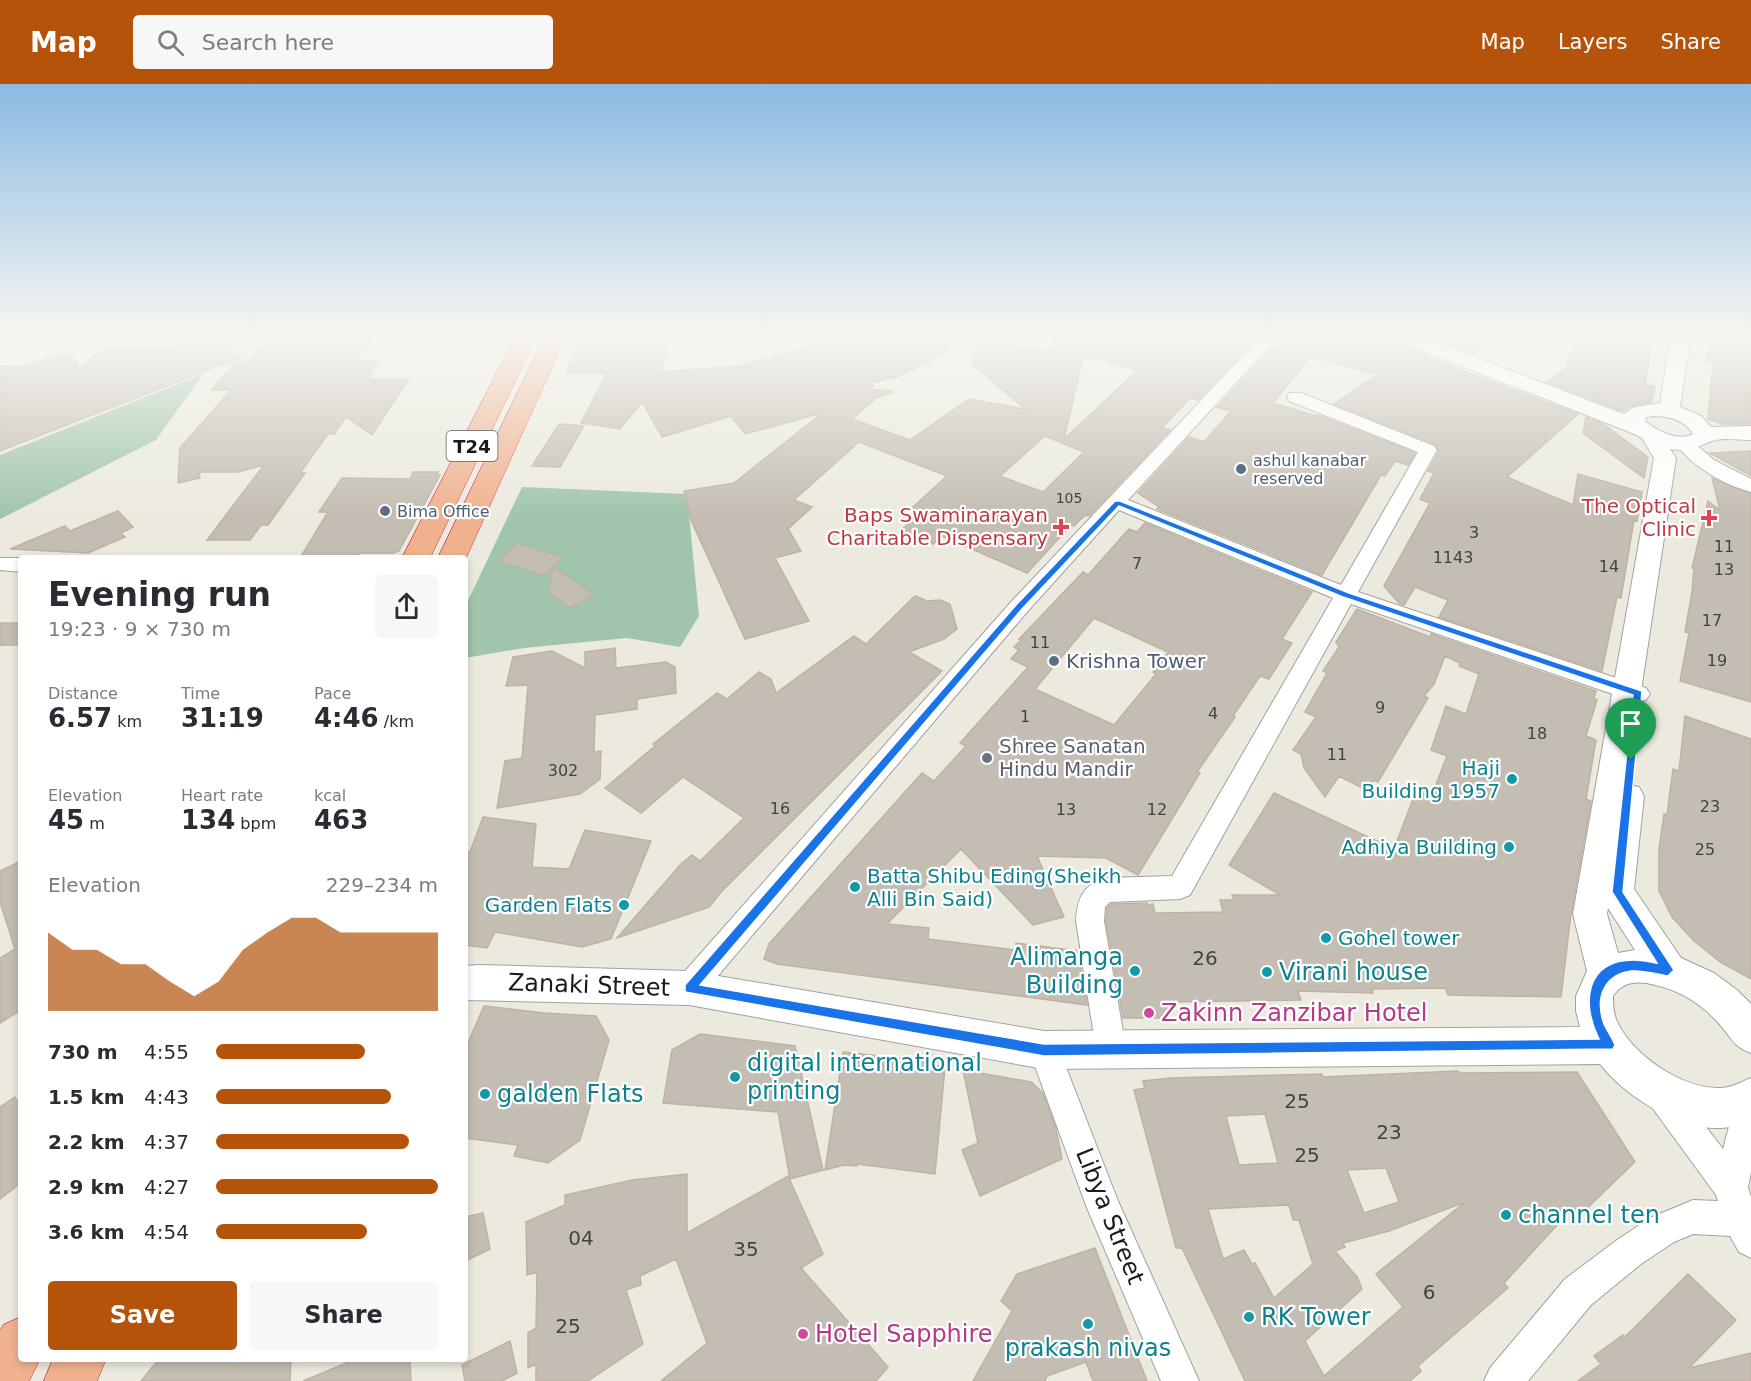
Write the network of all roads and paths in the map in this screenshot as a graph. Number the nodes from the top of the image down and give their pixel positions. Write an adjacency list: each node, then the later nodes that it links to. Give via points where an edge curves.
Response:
1 (498, 395): 12 (highway, T24)
2 (528, 395): 13 (highway, T24)
3 (1217, 395): 11 (street)
4 (1551, 395): 8 (street)
5 (1672, 395): 7 (street)
6 (1295, 398): 16 (street, via 1428,450)
7 (1669, 411): 8 (street, via 1647,410); 8 (street, via 1703,429)
8 (1665, 433): 9 (street); 10 (street, via 1712,468); 17 (street, via 1679,459)
9 (1751, 433)
10 (1751, 486)
11 (1118, 503): 16 (street); 21 (street, via 1019,607)
12 (418, 555)
13 (453, 555)
14 (0, 564): 15 (street)
15 (18, 565)
16 (1346, 595): 17 (street); 24 (street, via 1180,887 1104,890 1091,902 1090,921)
17 (1632, 691): 18 (street, via 1617,892); 19 (street, via 1590,914)
18 (1668, 970): 19 (street, via 1633,966); 22 (street, via 1717,997)
19 (1606, 975): 23 (street, via 1597,987 1594,1004)
20 (468, 983): 21 (street, Zanaki Street)
21 (689, 988): 25 (street, Zanaki Street)
22 (1750, 1030)
23 (1609, 1045): 24 (street, Zanaki Street); 26 (street, via 1630,1069)
24 (1110, 1049): 25 (street, Zanaki Street)
25 (1044, 1050): 33 (street, Libya Street, via 1104,1208)
26 (1658, 1090): 27 (street, via 1710,1108 1739,1105); 28 (street)
27 (1750, 1099): 28 (street)
28 (1741, 1215): 34 (street, via 1693,1217 1662,1230 1629,1252 1578,1292)
29 (18, 1349): 31 (highway)
30 (79, 1362): 32 (highway)
31 (1, 1381)
32 (70, 1381)
33 (1180, 1381)
34 (1503, 1381)

